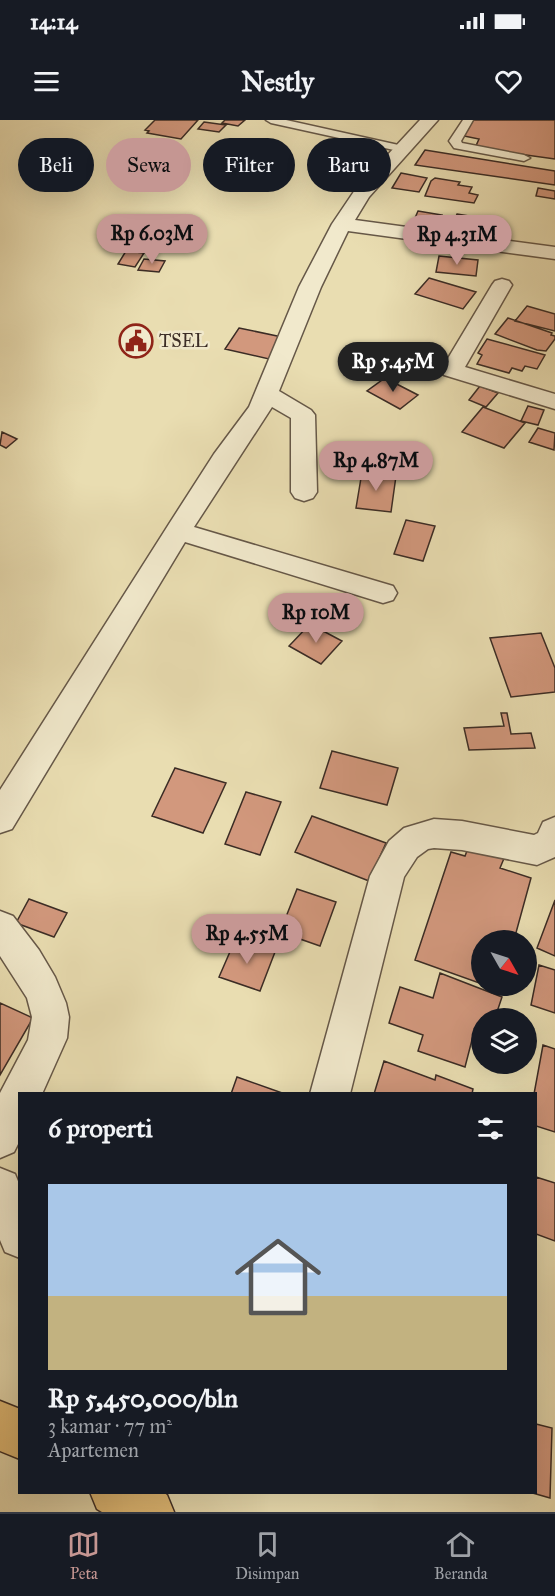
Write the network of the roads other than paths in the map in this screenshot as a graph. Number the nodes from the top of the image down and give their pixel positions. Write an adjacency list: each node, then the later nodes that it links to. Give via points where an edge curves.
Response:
1 (271, 120): 4 (lane)
2 (429, 120): 4 (street)
3 (468, 120): 5 (lane, via 455,141 458,146)
4 (403, 149): 6 (street, via 362,194)
5 (524, 158)
6 (342, 224): 7 (street); 9 (street, via 310,287)
7 (555, 253)
8 (502, 285): 10 (street, via 452,370)
9 (267, 394): 11 (street, via 303,415); 12 (street)
10 (555, 402)
11 (304, 492)
12 (178, 531): 13 (street); 14 (street)
13 (383, 593)
14 (0, 819)
15 (555, 832): 18 (street, via 546,848 537,850 443,834 423,835 404,848 387,876)
16 (0, 928): 17 (street, via 36,978 50,1014 50,1031)
17 (21, 1092)
18 (331, 1092)
19 (18, 1098): 20 (street)
20 (0, 1138)
21 (0, 1189): 22 (street)
22 (18, 1232)
23 (0, 1424): 24 (highway)
24 (18, 1435)
25 (118, 1494): 27 (highway)
26 (149, 1494): 28 (street)
27 (150, 1512)
28 (156, 1512)

